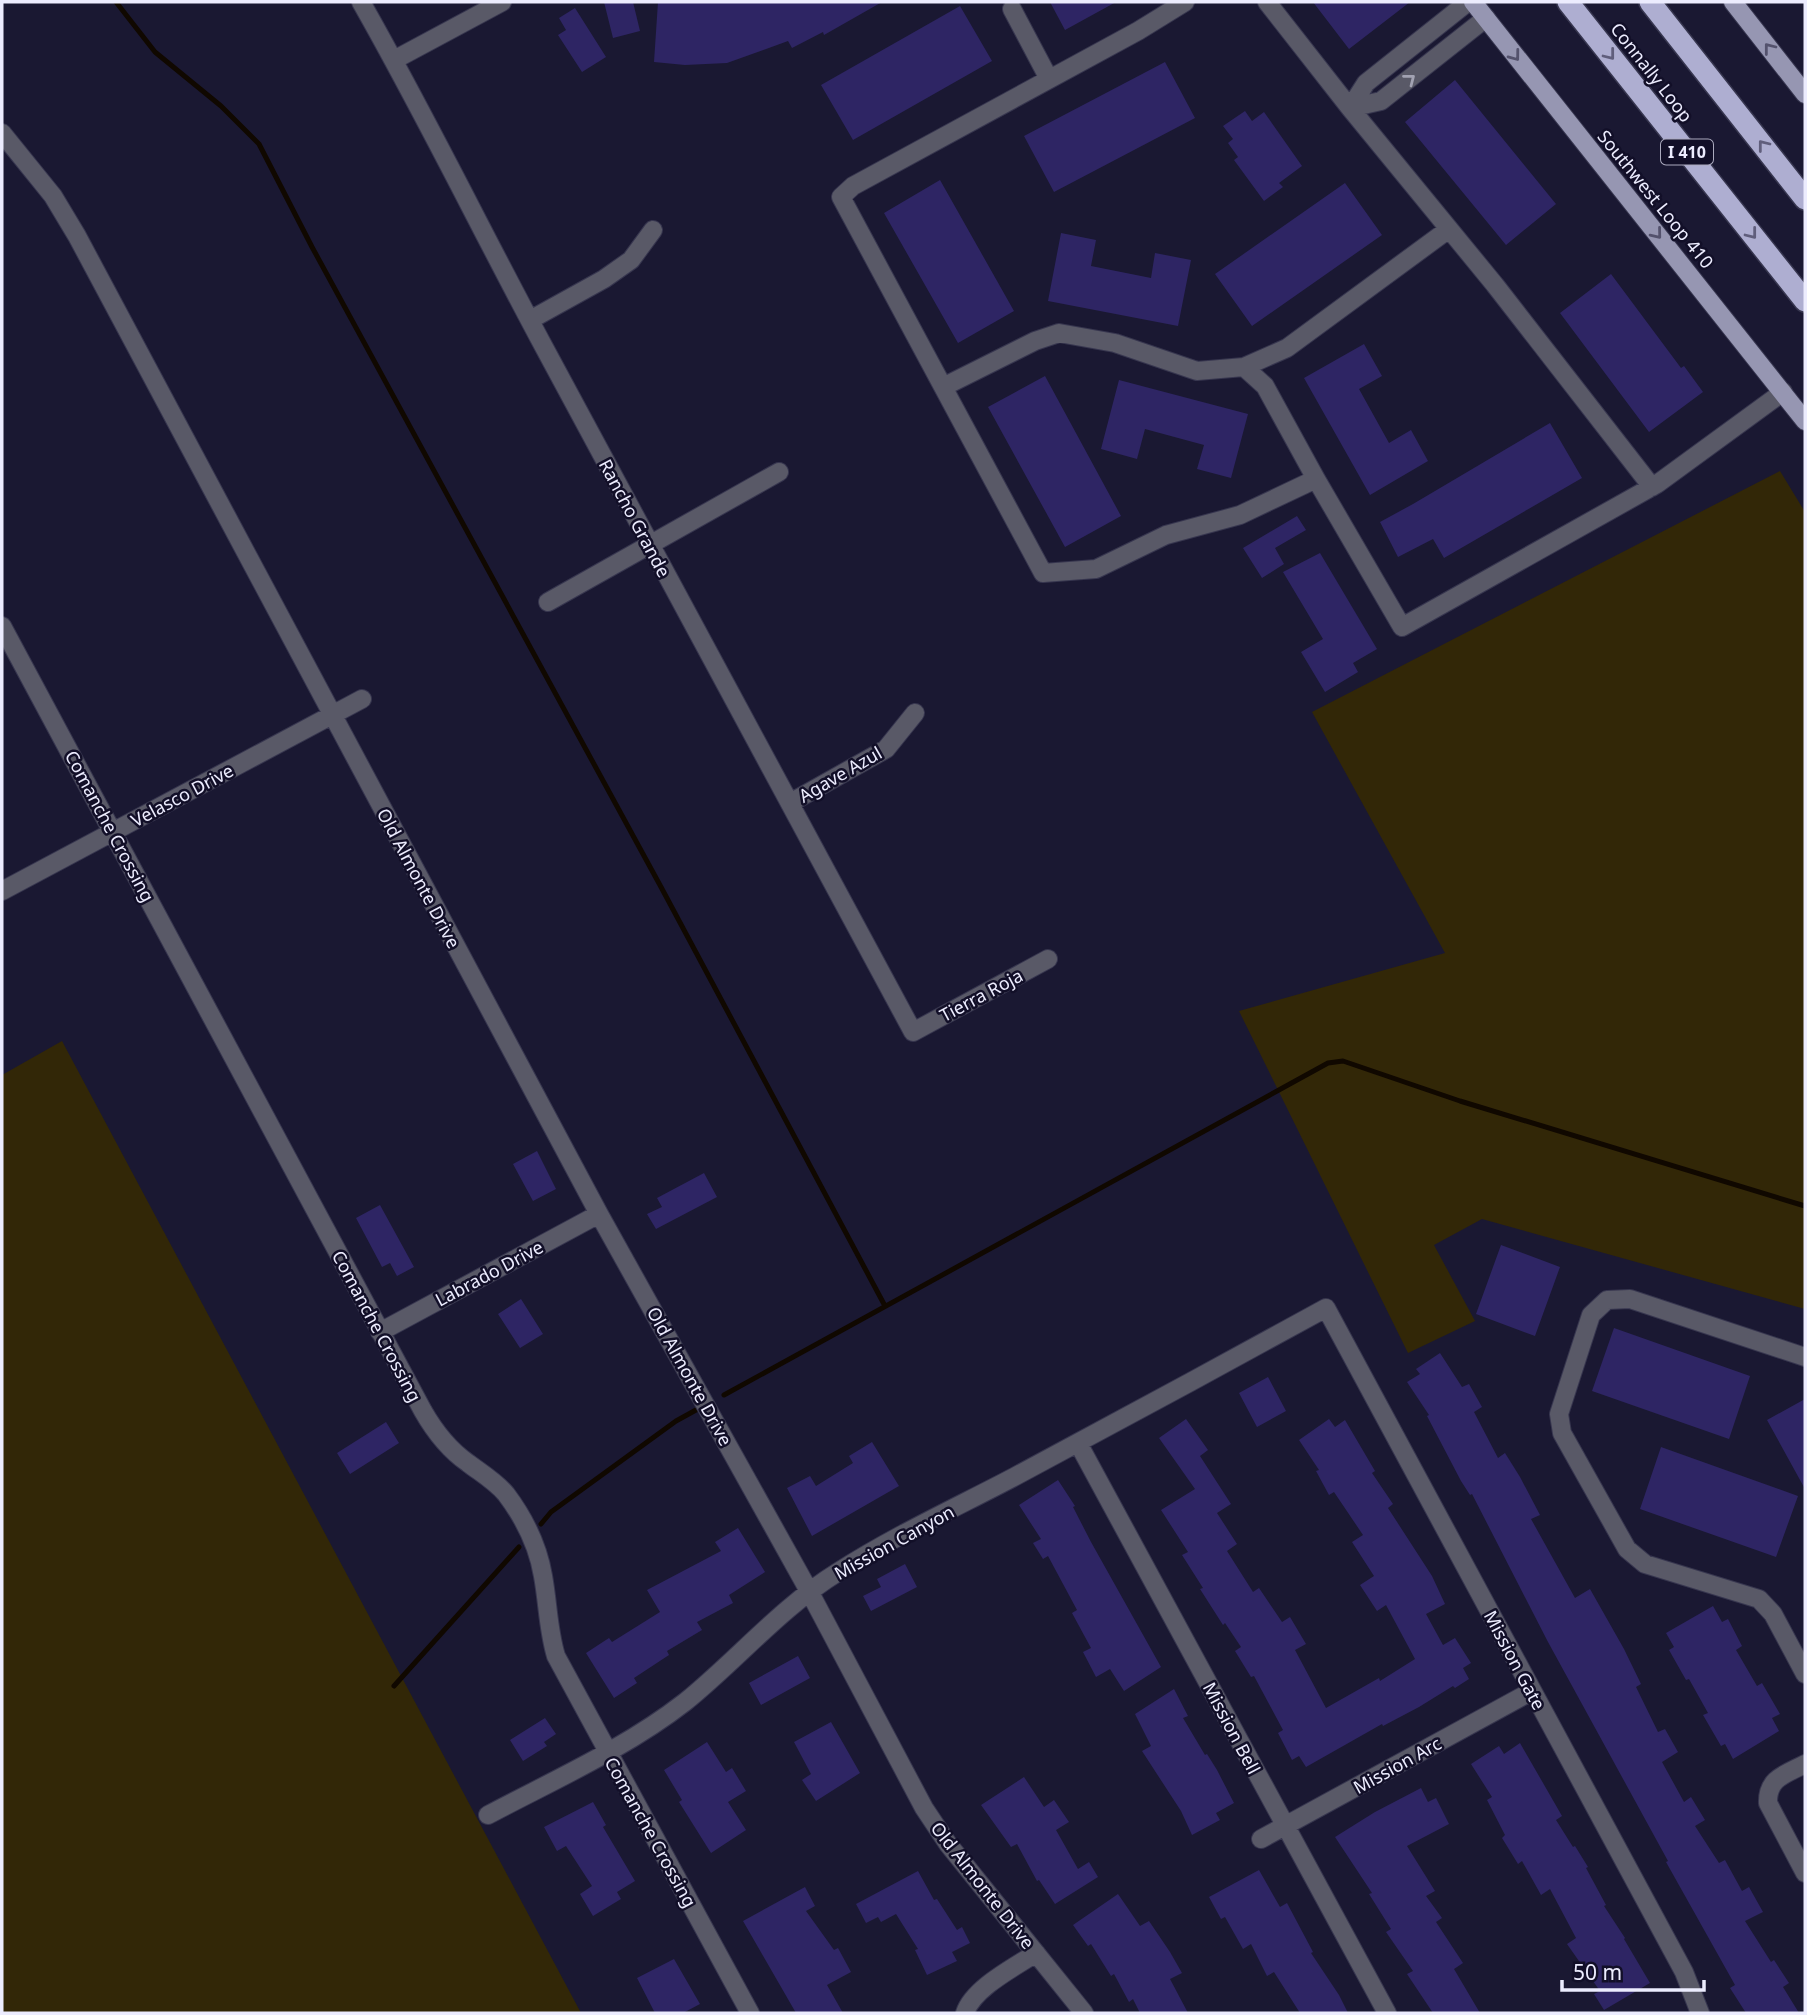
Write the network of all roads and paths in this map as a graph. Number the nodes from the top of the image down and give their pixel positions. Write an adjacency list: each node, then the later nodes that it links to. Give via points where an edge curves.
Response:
1 (361, 2): 11 (street, Rancho Grande)
2 (502, 2): 11 (street)
3 (1185, 2): 12 (street)
4 (1267, 2): 14 (street)
5 (1471, 2): 10 (main road, Southwest Loop 410); 14 (street, via 1366,83)
6 (1568, 2): 19 (highway, Connally Loop / I 410, one-way to 19)
7 (1650, 2): 16 (highway, one-way to 7)
8 (1733, 2): 13 (main road, one-way to 8)
9 (1012, 9): 12 (street)
10 (1486, 18): 14 (street, one-way to 10, via 1381,102); 23 (main road, Southwest Loop 410, one-way to 23)
11 (394, 60): 20 (street, Rancho Grande)
12 (1049, 79): 22 (street, via 853,186 841,197)
13 (1805, 94)
14 (1350, 108): 17 (street)
15 (2, 133): 33 (street, Old Almonte Drive, via 53,196 77,236)
16 (1805, 199)
17 (1449, 229): 21 (street, via 1287,348); 27 (street)
18 (653, 230): 20 (street, via 631,260)
19 (1805, 301)
20 (530, 320): 28 (street, Rancho Grande)
21 (1244, 367): 22 (street, via 1196,370 1115,343 1059,332); 26 (street, via 1265,386)
22 (943, 387): 26 (street, via 1043,573 1096,569 1166,535 1240,515)
23 (1783, 392): 24 (main road, Southwest Loop 410); 27 (street)
24 (1805, 421)
25 (779, 472): 28 (street)
26 (1316, 479): 27 (street, via 1402,627)
27 (1652, 487)
28 (650, 544): 29 (street); 34 (street, Rancho Grande)
29 (548, 602)
30 (2, 626): 35 (street, Comanche Crossing)
31 (362, 699): 33 (street, Velasco Drive)
32 (915, 713): 34 (street, Agave Azul, via 886,749)
33 (331, 715): 35 (street, Velasco Drive); 39 (street, Old Almonte Drive)
34 (790, 803): 38 (street, Rancho Grande)
35 (113, 831): 36 (street, Velasco Drive); 41 (street, Comanche Crossing)
36 (2, 891)
37 (1048, 959): 38 (street, Tierra Roja)
38 (913, 1032)
39 (599, 1214): 41 (street, Labrado Drive); 44 (street, Old Almonte Drive)
40 (1326, 1308): 43 (street, Mission Canyon); 46 (street, Mission Gate)
41 (380, 1332): 47 (street, Comanche Crossing, via 437,1435 504,1492 521,1517 543,1576 549,1635 556,1656)
42 (1805, 1357): 45 (street, via 1630,1299 1607,1300 1591,1315 1559,1414 1562,1433 1635,1558 1759,1599 1773,1614)
43 (1078, 1443): 44 (street, Mission Canyon, via 877,1548); 50 (street, Mission Bell)
44 (809, 1591): 47 (street, Mission Canyon, via 683,1703); 53 (street, Old Almonte Drive, via 924,1808)
45 (1805, 1674)
46 (1532, 1691): 50 (street, Mission Arc); 58 (street, Mission Gate, via 1684,1972)
47 (607, 1752): 49 (street, Mission Canyon); 54 (street, Comanche Crossing)
48 (1805, 1763): 52 (street, via 1775,1781 1768,1794 1768,1803)
49 (488, 1815)
50 (1285, 1825): 51 (street, Mission Arc); 57 (street, Mission Bell)
51 (1261, 1839)
52 (1805, 1873)
53 (1036, 1953): 55 (street, via 992,1981); 56 (street, Old Almonte Drive)
54 (750, 2013)
55 (965, 2013)
56 (1084, 2013)
57 (1387, 2013)
58 (1700, 2013)

